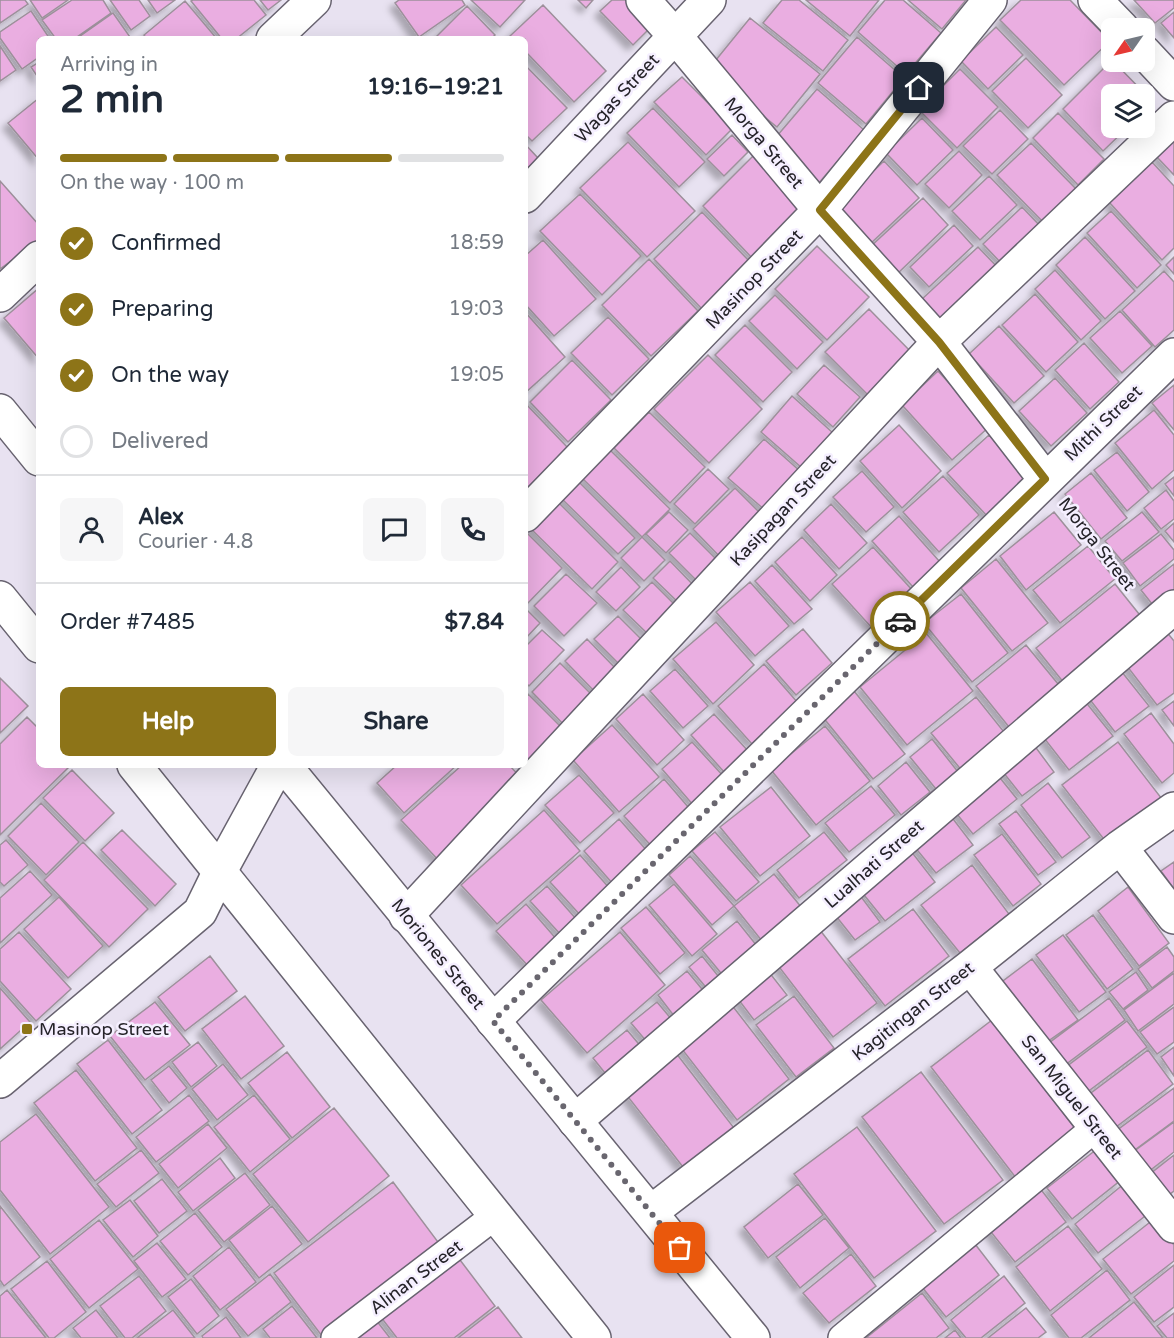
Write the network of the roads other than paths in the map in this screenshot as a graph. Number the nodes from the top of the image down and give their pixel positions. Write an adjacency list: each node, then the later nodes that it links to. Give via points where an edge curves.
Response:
1 (314, 0): 7 (street)
2 (643, 0): 8 (street, Morga Street)
3 (709, 0): 8 (street, Wagas Street)
4 (990, 0): 13 (street, Masinop Street)
5 (1095, 0): 6 (street)
6 (1112, 18)
7 (276, 36)
8 (675, 36): 12 (street, Wagas Street); 13 (street, Morga Street)
9 (1155, 64): 10 (street)
10 (1174, 84)
11 (1174, 117): 16 (street, Kasipagan Street)
12 (528, 193)
13 (820, 210): 16 (street, Morga Street); 21 (street, Masinop Street)
14 (36, 261): 15 (street)
15 (0, 295)
16 (939, 342): 20 (street, Morga Street); 31 (street, Kasipagan Street)
17 (1174, 355): 20 (street, Mithi Street)
18 (0, 411): 19 (street)
19 (36, 455)
20 (1045, 479): 34 (street, Mithi Street)
21 (528, 513)
22 (0, 598): 24 (street)
23 (1166, 614): 36 (street, Lualhati Street)
24 (36, 642)
25 (136, 768): 30 (street)
26 (277, 768): 30 (street)
27 (286, 768): 31 (street, Moriones Street)
28 (1174, 809): 29 (street, Kagitingan Street)
29 (1120, 848): 32 (street); 33 (street, Kagitingan Street)
30 (220, 871): 35 (street, via 200,912); 39 (street)
31 (406, 916): 34 (street, Moriones Street)
32 (1174, 917)
33 (970, 967): 37 (street, San Miguel Street); 38 (street, Kagitingan Street)
34 (493, 1021): 36 (street, Moriones Street)
35 (0, 1081)
36 (575, 1121): 38 (street, Moriones Street)
37 (1095, 1128): 40 (street, San Miguel Street); 44 (lane)
38 (651, 1212): 43 (street, Moriones Street)
39 (496, 1215): 41 (lane, Alinan Street); 42 (street)
40 (1174, 1226)
41 (335, 1338)
42 (594, 1338)
43 (753, 1338)
44 (842, 1338)

